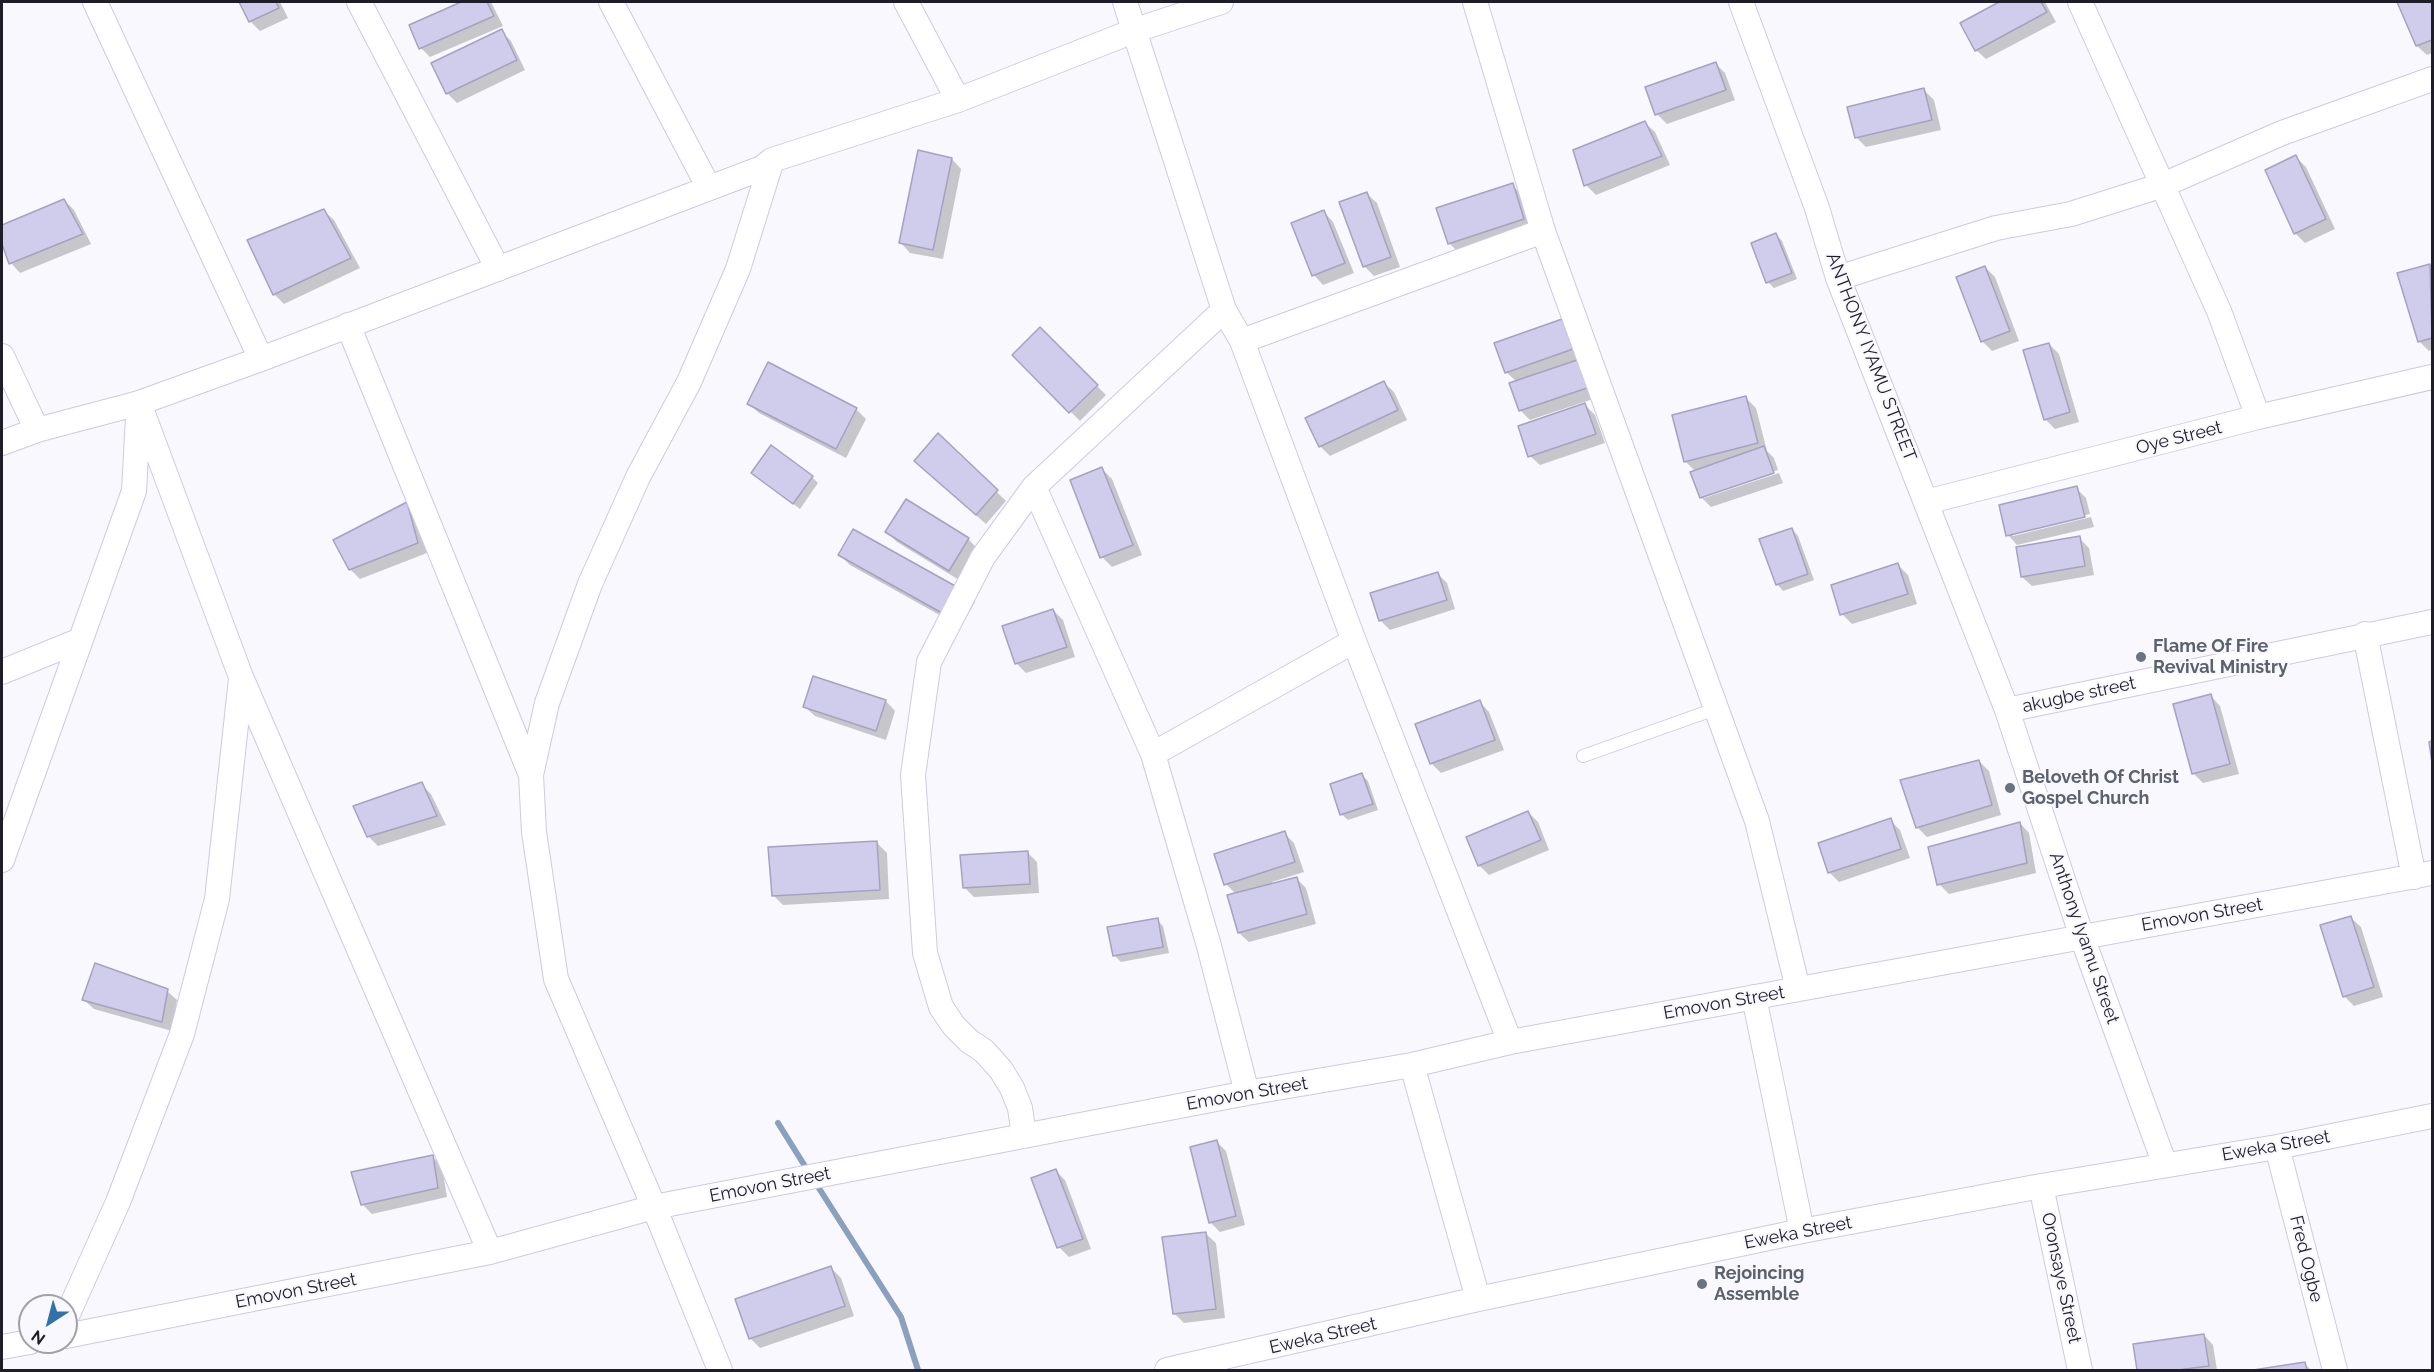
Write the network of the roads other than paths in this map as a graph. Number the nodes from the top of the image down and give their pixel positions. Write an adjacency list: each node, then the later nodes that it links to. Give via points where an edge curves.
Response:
1 (95, 2): 23 (street)
2 (359, 2): 17 (street)
3 (612, 2): 15 (street)
4 (906, 2): 12 (street)
5 (1125, 2): 10 (street)
6 (1221, 2): 10 (street)
7 (1475, 2): 16 (street)
8 (1741, 2): 18 (street, ANTHONY IYAMU STREET, via 1817,208)
9 (2080, 2): 14 (street)
10 (1136, 30): 12 (street); 19 (street)
11 (2433, 79): 14 (street, via 2282,133)
12 (958, 100): 13 (street)
13 (772, 160): 15 (street, via 762,168); 41 (street, via 738,269 590,584 547,703)
14 (2163, 185): 18 (street, via 2071,214 1996,228); 26 (street, via 2219,311)
15 (710, 188): 17 (street)
16 (1543, 231): 21 (street); 37 (street)
17 (498, 269): 20 (street)
18 (1838, 278): 30 (street, ANTHONY IYAMU STREET)
19 (1224, 310): 21 (street); 29 (street)
20 (348, 325): 23 (street); 41 (street)
21 (1242, 341): 34 (street)
22 (2, 356): 27 (street)
23 (261, 359): 25 (street)
24 (2433, 377): 26 (street, Oye Street)
25 (139, 403): 27 (street); 33 (street, via 134,491); 36 (street)
26 (2258, 417): 30 (street, Oye Street)
27 (37, 430): 28 (street)
28 (2, 443)
29 (1034, 487): 39 (street); 51 (street, via 983,556 929,663 913,775 925,953 941,1007 954,1026 1001,1070 1020,1108)
30 (1926, 502): 38 (street, ANTHONY IYAMU STREET)
31 (2433, 622): 32 (street, akugbe street)
32 (2366, 634): 38 (street, akugbe street); 43 (street)
33 (78, 641): 35 (street); 42 (street)
34 (1354, 641): 39 (street); 47 (street)
35 (2, 672)
36 (241, 677): 57 (street); 58 (street, via 217,899 182,1034 118,1202)
37 (1718, 708): 40 (lane); 45 (street, via 1757,821)
38 (2007, 710): 44 (street, Anthony Iyamu Street)
39 (1153, 754): 49 (street)
40 (1583, 756)
41 (531, 775): 55 (street, via 534,832 556,979)
42 (2, 860)
43 (2423, 875): 44 (street, Emovon Street)
44 (2082, 937): 45 (street, Emovon Street); 53 (street, Anthony Iyamu Street)
45 (1798, 989): 46 (street, Emovon Street)
46 (1754, 997): 47 (street, Emovon Street); 56 (street)
47 (1510, 1042): 48 (street, Emovon Street)
48 (1412, 1065): 49 (street, Emovon Street); 59 (street)
49 (1247, 1093): 51 (street, Emovon Street)
50 (2433, 1116): 52 (street, Eweka Street)
51 (1024, 1136): 55 (street, Emovon Street)
52 (2277, 1147): 53 (street, Eweka Street); 67 (street, Fred Ogbe)
53 (2165, 1165): 54 (street, Eweka Street)
54 (2041, 1186): 56 (street, Eweka Street); 66 (street, Oronsaye Street)
55 (654, 1207): 57 (street, Emovon Street); 64 (street)
56 (1802, 1231): 59 (street, Eweka Street)
57 (490, 1252): 60 (street, Emovon Street)
58 (77, 1294)
59 (1478, 1299): 63 (street, Eweka Street)
60 (78, 1334)
61 (18, 1344): 62 (street)
62 (2, 1347)
63 (1216, 1366): 65 (street, Eweka Street)
64 (720, 1371)
65 (1167, 1371)
66 (2080, 1371)
67 (2335, 1371)

